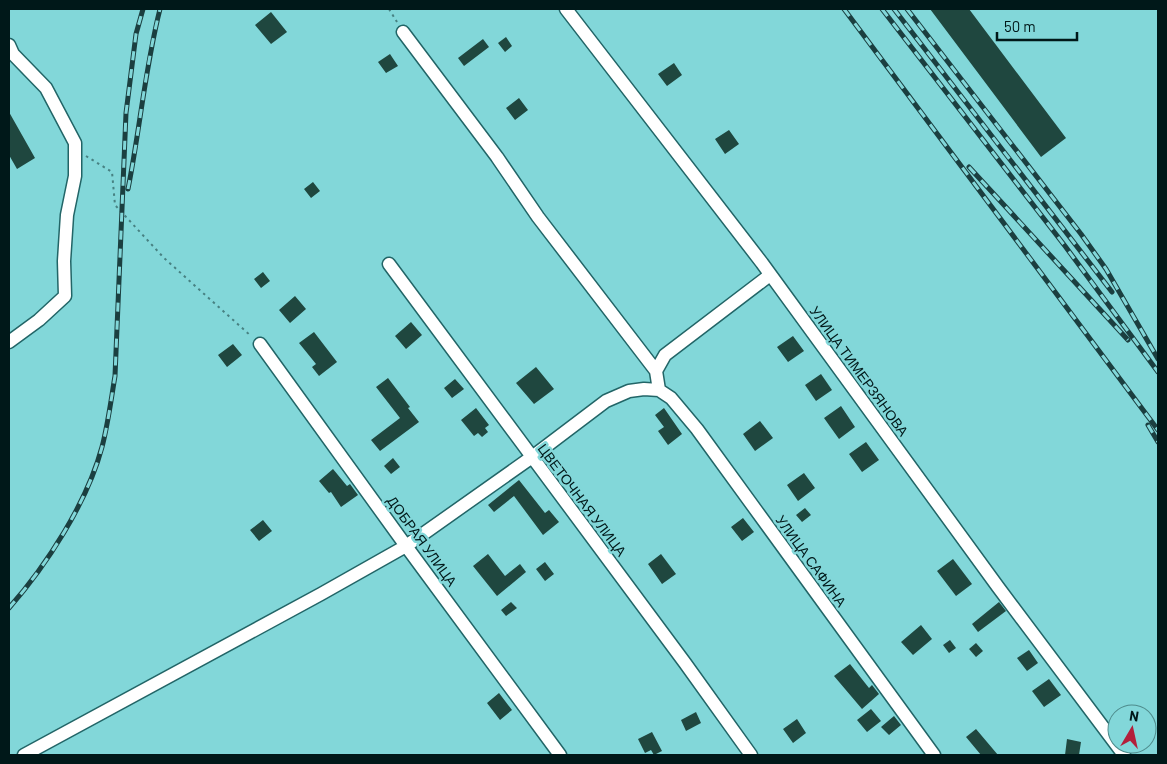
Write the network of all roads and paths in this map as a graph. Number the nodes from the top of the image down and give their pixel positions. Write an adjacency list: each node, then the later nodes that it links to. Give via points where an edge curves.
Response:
1 (389, 9): 3 (path)
2 (566, 9): 7 (street, УЛИЦА ТИМЕРЗЯНОВА)
3 (404, 32): 10 (street, via 498,157 538,217)
4 (10, 52): 5 (street, via 46,88 75,143)
5 (75, 150): 8 (street, via 75,176 67,215 65,296); 9 (path, via 112,172 115,205 164,258)
6 (390, 264): 12 (street, ЦВЕТОЧНАЯ УЛИЦА)
7 (770, 275): 10 (street, via 665,355); 18 (street, УЛИЦА ТИМЕРЗЯНОВА)
8 (9, 342)
9 (260, 344): 13 (street, ДОБРАЯ УЛИЦА)
10 (656, 371): 11 (street)
11 (659, 390): 12 (street, via 629,392 606,401); 17 (street, УЛИЦА САФИНА, via 671,398 697,429)
12 (532, 457): 13 (street); 16 (street, ЦВЕТОЧНАЯ УЛИЦА)
13 (406, 546): 14 (street); 15 (street, ДОБРАЯ УЛИЦА)
14 (24, 755)
15 (561, 755)
16 (751, 755)
17 (934, 755)
18 (1124, 755)

